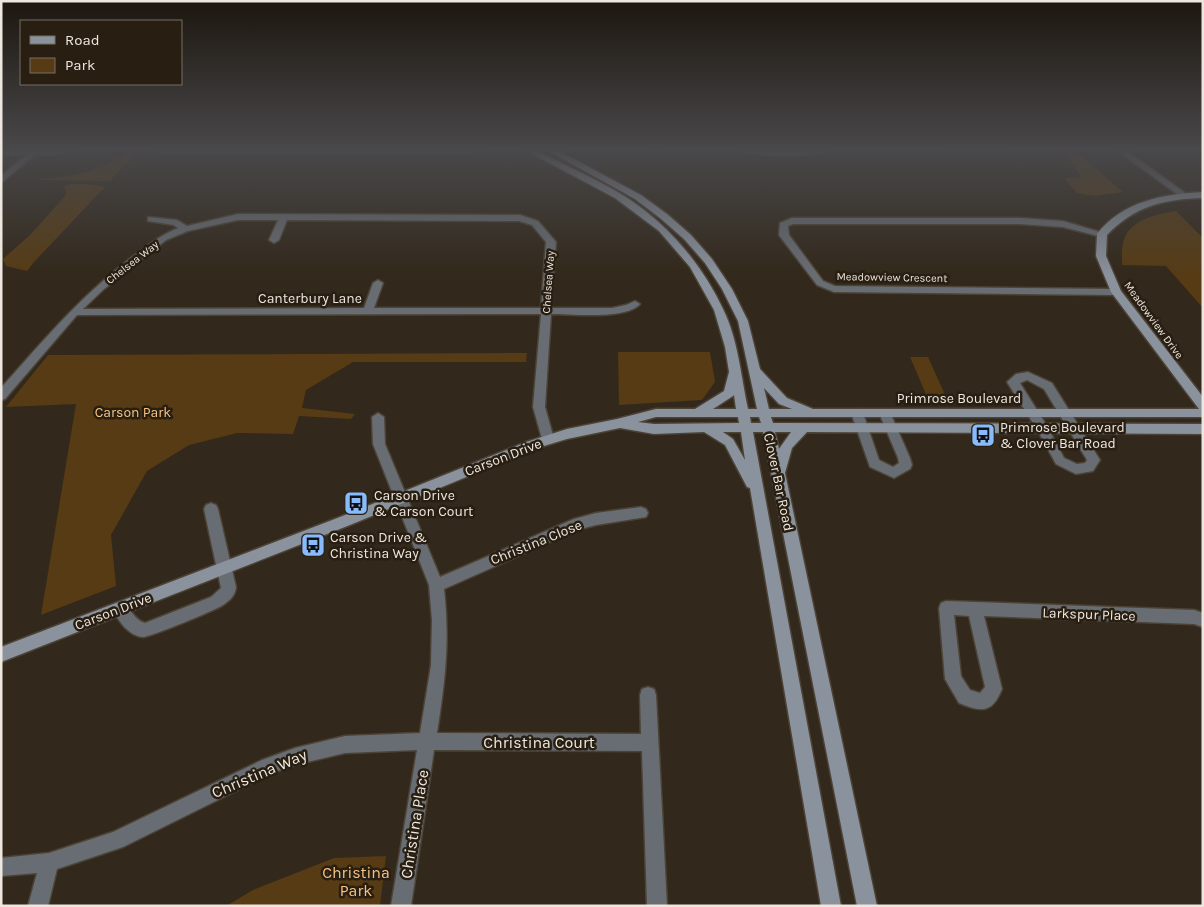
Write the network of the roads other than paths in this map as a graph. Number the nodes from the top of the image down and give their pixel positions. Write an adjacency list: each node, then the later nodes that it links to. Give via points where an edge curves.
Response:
1 (609, 191): 17 (main road, Clover Bar Road, via 662,229 694,266 719,310)
2 (630, 191): 18 (main road, Clover Bar Road, via 686,235 718,273 743,321)
3 (1178, 191): 5 (street)
4 (1203, 195): 5 (main road)
5 (1184, 196): 9 (main road, via 1157,200 1130,210)
6 (284, 217): 8 (street, Chelsea Way, via 238,217); 10 (street); 14 (street, Chelsea Way, via 482,217 520,218 535,223 551,242)
7 (151, 219): 8 (street, via 176,223)
8 (185, 229): 15 (street, Chelsea Way, via 163,238 136,258)
9 (1102, 234): 12 (main road, Meadowview Drive, via 1101,256); 12 (street, Meadowview Crescent, via 1063,224 1020,221 792,222 783,225 784,235 820,283 834,289)
10 (274, 240)
11 (378, 283): 16 (street)
12 (1116, 292): 20 (main road, Meadowview Drive)
13 (635, 304): 14 (street, Canterbury Lane, via 612,311)
14 (546, 311): 16 (street, Canterbury Lane); 41 (street, Chelsea Way, via 539,407)
15 (74, 312): 16 (street, Canterbury Lane); 19 (street, Chelsea Way)
16 (368, 312)
17 (734, 368): 21 (main road, via 729,394); 22 (main road, Clover Bar Road)
18 (755, 370): 23 (main road, Clover Bar Road); 24 (main road, via 784,401)
19 (1, 396)
20 (1203, 406)
21 (698, 412): 22 (main road, Carson Drive); 31 (main road, Carson Drive, via 656,414)
22 (742, 412): 23 (main road, Carson Drive); 33 (main road, Clover Bar Road)
23 (764, 413): 24 (main road, Primrose Boulevard); 34 (main road, Clover Bar Road)
24 (818, 413): 25 (main road, Primrose Boulevard)
25 (857, 413): 26 (main road, Primrose Boulevard); 37 (street, Primrose Boulevard)
26 (885, 413): 27 (main road, Primrose Boulevard); 38 (street, Primrose Boulevard)
27 (1032, 413): 29 (main road, Primrose Boulevard); 29 (street, Primrose Boulevard, via 1013,382 1020,376 1037,379 1048,386); 39 (street, Primrose Boulevard)
28 (1203, 413): 29 (main road, Primrose Boulevard)
29 (1064, 414): 35 (street, Primrose Boulevard)
30 (378, 416): 44 (street, via 379,444)
31 (617, 424): 32 (main road, Carson Drive, via 654,429); 41 (main road, Carson Drive)
32 (706, 427): 33 (main road, Carson Drive); 43 (main road, via 729,442)
33 (746, 428): 34 (main road, Carson Drive); 43 (main road, Clover Bar Road)
34 (767, 428): 36 (main road); 42 (main road, Clover Bar Road)
35 (1073, 428): 39 (main road); 39 (street, Primrose Boulevard, via 1094,460 1089,467 1076,470 1060,461); 40 (main road)
36 (803, 429): 37 (main road); 42 (main road, via 784,447)
37 (863, 429): 38 (main road); 38 (street, Primrose Boulevard, via 874,463 894,473 906,465)
38 (891, 429): 39 (main road)
39 (1043, 429)
40 (1203, 429)
41 (548, 439): 44 (main road, Carson Drive)
42 (779, 476): 62 (main road, Clover Bar Road)
43 (757, 491): 61 (main road, Clover Bar Road)
44 (400, 498): 47 (main road, Carson Drive); 48 (street)
45 (211, 509): 47 (street)
46 (641, 513): 48 (street, Christina Close, via 574,525)
47 (226, 568): 49 (main road, Carson Drive); 49 (street, via 229,587 223,597 151,629 139,630)
48 (436, 585): 54 (street, via 440,620 439,665)
49 (120, 609): 52 (main road, Carson Drive)
50 (975, 610): 50 (street, Larkspur Place, via 946,608 953,679 965,698 983,702 994,689); 51 (street, Larkspur Place, via 1194,617)
51 (1203, 620)
52 (1, 655)
53 (648, 695): 55 (street)
54 (428, 742): 55 (street, Christina Court); 56 (street, Christina Way, via 359,742 298,754 116,840); 59 (street, Christina Place)
55 (650, 743): 60 (street)
56 (49, 862): 57 (street, Christina Way); 58 (street)
57 (1, 867)
58 (38, 906)
59 (401, 906)
60 (657, 906)
61 (832, 906)
62 (868, 906)

